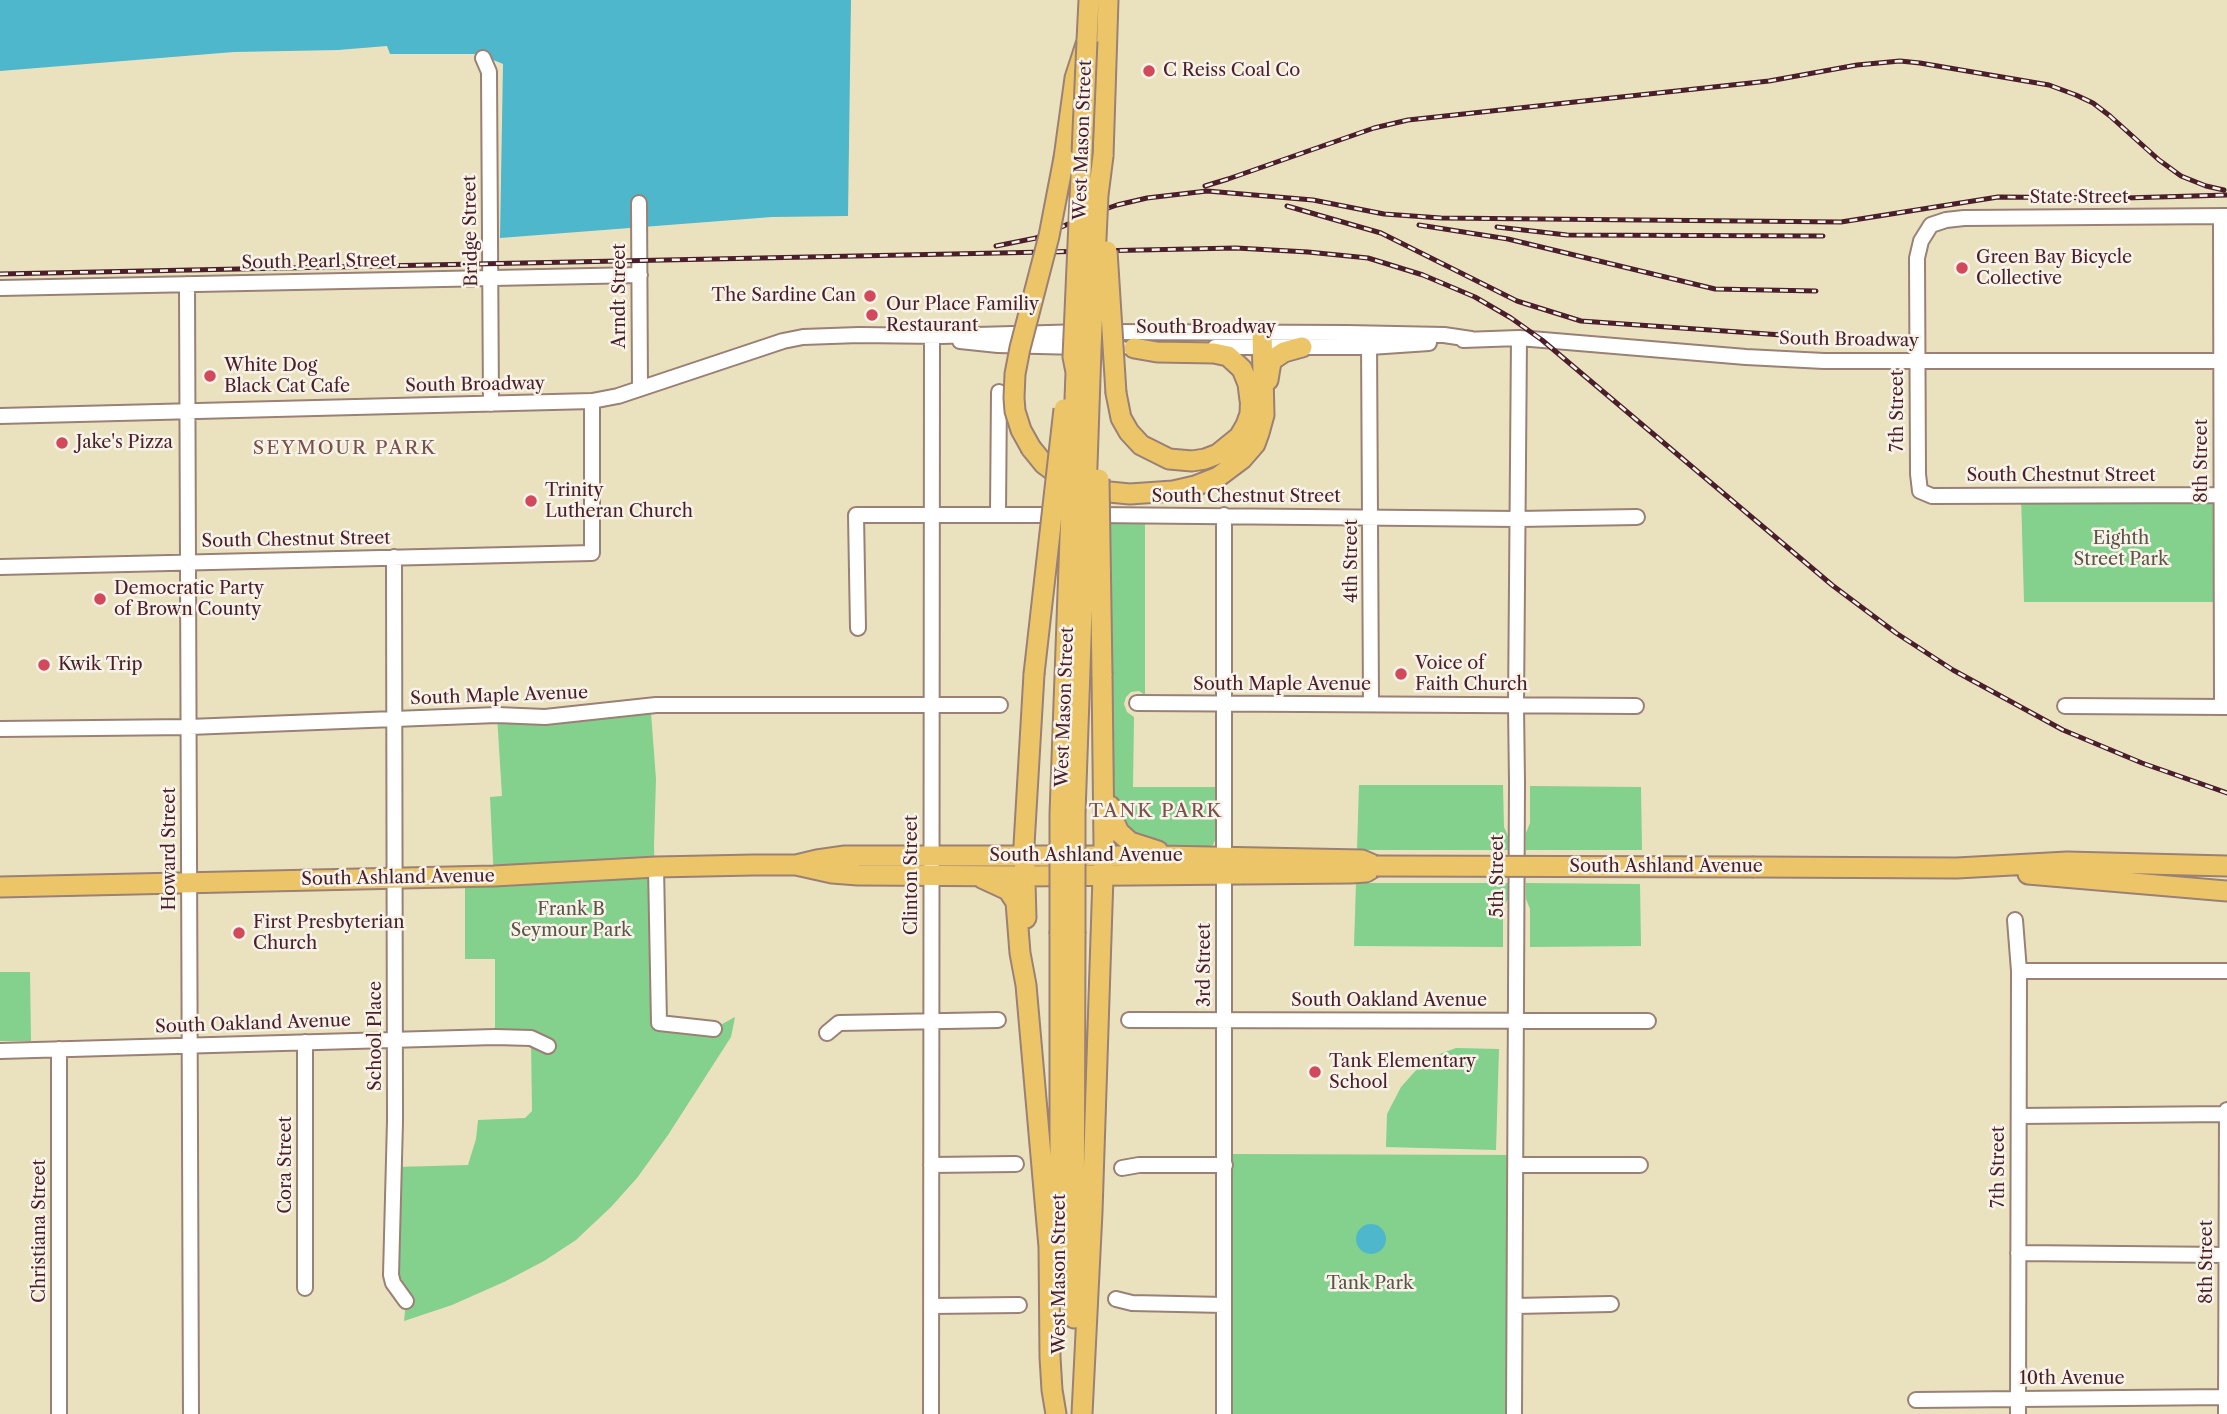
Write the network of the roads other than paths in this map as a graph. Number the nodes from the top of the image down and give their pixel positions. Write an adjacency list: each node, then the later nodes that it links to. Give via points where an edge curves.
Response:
1 (1089, 0): 3 (main road, West Mason Street)
2 (1108, 0): 5 (main road, West Mason Street)
3 (1087, 41): 20 (main road, West Mason Street, bridge); 28 (main road, bridge, via 1075,78 1055,209 1015,374 1015,411 1021,430 1052,471 1087,489 1130,495 1209,482 1236,465 1255,444)
4 (483, 58): 10 (street, Bridge Street, via 489,72)
5 (1102, 156): 19 (main road, West Mason Street, bridge); 28 (main road, bridge, via 1111,342 1121,418 1136,439 1155,453 1192,461 1224,450)
6 (639, 203): 9 (street, Arndt Street)
7 (2224, 216): 8 (street, State Street, via 1965,218); 22 (street, 8th Street)
8 (1931, 225): 21 (street, 7th Street, via 1917,258)
9 (640, 275): 10 (street, South Pearl Street); 23 (street, Arndt Street)
10 (491, 277): 11 (street, South Pearl Street); 26 (street, Bridge Street)
11 (187, 284): 12 (street, South Pearl Street); 27 (street, Howard Street)
12 (0, 288)
13 (937, 336): 15 (street, South Broadway, via 1040,332); 18 (street, South Broadway, via 979,344); 23 (street, South Broadway, via 827,336 783,341); 32 (street, Clinton Street)
14 (1519, 338): 16 (street, South Broadway, via 1444,335); 21 (street, South Broadway, via 1792,360); 37 (street, 5th Street)
15 (1257, 340): 16 (street, South Broadway); 17 (street, South Broadway); 18 (street, South Broadway); 28 (main road)
16 (1369, 340): 17 (street, South Broadway); 35 (street, 4th Street)
17 (1301, 347): 28 (main road, via 1271,362 1268,404)
18 (1134, 348): 28 (main road, via 1228,356 1244,373)
19 (1091, 349): 55 (main road, bridge, via 1098,394); 71 (main road, West Mason Street, bridge)
20 (1073, 357): 56 (main road, bridge, via 1067,374 1034,674); 71 (main road, West Mason Street, bridge, via 1060,814)
21 (1917, 361): 22 (street, South Broadway); 30 (street, 7th Street)
22 (2224, 361): 31 (street, 8th Street)
23 (640, 388): 25 (street, South Broadway)
24 (999, 392): 33 (street)
25 (592, 401): 26 (street, South Broadway); 39 (street, South Chestnut Street, via 592,553)
26 (491, 404): 27 (street, South Broadway)
27 (188, 410): 29 (street, South Broadway); 40 (street, Howard Street)
28 (1257, 411)
29 (0, 416)
30 (1917, 474): 31 (street, South Chestnut Street, via 1920,491 1931,495)
31 (2221, 495): 38 (street, 8th Street)
32 (932, 514): 33 (street, South Chestnut Street); 42 (street, South Chestnut Street, via 856,514); 44 (street, Clinton Street)
33 (998, 514): 34 (street, South Chestnut Street)
34 (1224, 516): 35 (street, South Chestnut Street); 45 (street, 3rd Street)
35 (1371, 517): 37 (street, South Chestnut Street); 46 (street, 4th Street)
36 (1637, 517): 37 (street, South Chestnut Street)
37 (1518, 519): 48 (street, 5th Street)
38 (2224, 534): 51 (street, 8th Street)
39 (394, 557): 40 (street, South Chestnut Street); 52 (street, School Place)
40 (189, 562): 41 (street, South Chestnut Street); 53 (street, Howard Street)
41 (0, 567)
42 (858, 628)
43 (1137, 703): 45 (street, South Maple Avenue)
44 (932, 704): 47 (street, South Maple Avenue); 52 (street, South Maple Avenue, via 656,705 545,716); 58 (street, Clinton Street)
45 (1224, 704): 46 (street, South Maple Avenue); 60 (street, 3rd Street)
46 (1371, 704): 48 (street, South Maple Avenue)
47 (1000, 705)
48 (1516, 706): 49 (street, South Maple Avenue); 79 (street, 5th Street)
49 (1636, 706)
50 (2065, 706): 51 (street)
51 (2224, 706)
52 (394, 718): 53 (street, South Maple Avenue); 66 (street, School Place)
53 (189, 727): 54 (street, South Maple Avenue); 67 (street, Howard Street)
54 (0, 729)
55 (1104, 782): 57 (main road, via 1119,832 1138,845); 59 (main road)
56 (1024, 856): 58 (main road, South Ashland Avenue); 59 (main road, South Ashland Avenue); 65 (main road)
57 (1177, 856): 59 (main road, South Ashland Avenue); 60 (main road, South Ashland Avenue)
58 (931, 866): 62 (main road, South Ashland Avenue, via 839,857 796,865); 64 (main road, South Ashland Avenue); 75 (street, Clinton Street)
59 (1103, 866): 60 (main road, South Ashland Avenue); 65 (main road, South Ashland Avenue); 115 (main road)
60 (1224, 866): 63 (main road, South Ashland Avenue, bridge, via 1361,873 1376,866); 78 (street, 3rd Street)
61 (2227, 866): 63 (main road, South Ashland Avenue, via 2067,862)
62 (656, 867): 66 (main road, South Ashland Avenue); 81 (street, via 659,1023)
63 (1957, 869): 69 (main road, South Ashland Avenue)
64 (978, 876): 65 (main road, South Ashland Avenue); 74 (main road, via 1008,890 1016,902)
65 (1024, 876): 74 (main road)
66 (395, 878): 67 (main road, South Ashland Avenue); 83 (street, School Place)
67 (190, 883): 68 (main road, South Ashland Avenue); 85 (street, Howard Street)
68 (0, 887)
69 (2227, 891)
70 (2015, 920): 72 (street, 7th Street)
71 (1068, 934): 113 (main road, West Mason Street); 114 (main road, West Mason Street)
72 (2019, 971): 73 (street); 90 (street, 7th Street)
73 (2227, 971)
74 (1026, 985): 113 (main road, via 1049,1247 1052,1390)
75 (932, 1020): 76 (street); 82 (street, via 839,1023); 92 (street, Clinton Street)
76 (998, 1020)
77 (1129, 1020): 78 (street, South Oakland Avenue)
78 (1224, 1020): 79 (street, South Oakland Avenue); 93 (street, 3rd Street)
79 (1516, 1021): 80 (street, South Oakland Avenue); 95 (street, 5th Street)
80 (1648, 1021)
81 (714, 1029)
82 (827, 1033)
83 (395, 1039): 84 (street, South Oakland Avenue); 86 (street, South Oakland Avenue, via 527,1037); 101 (street, School Place, via 391,1275)
84 (305, 1042): 85 (street, South Oakland Avenue); 99 (street, Cora Street)
85 (190, 1044): 87 (street, South Oakland Avenue); 111 (street, Howard Street)
86 (548, 1046)
87 (59, 1049): 88 (street, South Oakland Avenue); 110 (street, Christiana Street)
88 (0, 1051)
89 (2227, 1112): 90 (street); 98 (street, 8th Street)
90 (2019, 1116): 97 (street, 7th Street)
91 (1016, 1164): 92 (street)
92 (931, 1165): 106 (street, Clinton Street)
93 (1225, 1165): 96 (street); 103 (street, 3rd Street)
94 (1640, 1165): 95 (street)
95 (1516, 1166): 105 (street, 5th Street)
96 (1122, 1168)
97 (2018, 1253): 98 (street); 109 (street, 7th Street)
98 (2227, 1255): 107 (street, 8th Street)
99 (305, 1288)
100 (1116, 1299): 103 (street)
101 (406, 1301)
102 (1611, 1304): 105 (street)
103 (1224, 1305): 116 (street, 3rd Street)
104 (1019, 1306): 106 (street)
105 (1515, 1306): 117 (street, 5th Street)
106 (931, 1307): 112 (street, Clinton Street)
107 (2227, 1397): 109 (street, 10th Avenue); 118 (street, 8th Street)
108 (1916, 1400): 109 (street, 10th Avenue)
109 (2018, 1407)
110 (59, 1414)
111 (191, 1414)
112 (931, 1414)
113 (1058, 1414)
114 (1074, 1414)
115 (1082, 1414)
116 (1224, 1414)
117 (1514, 1414)
118 (2226, 1414)

